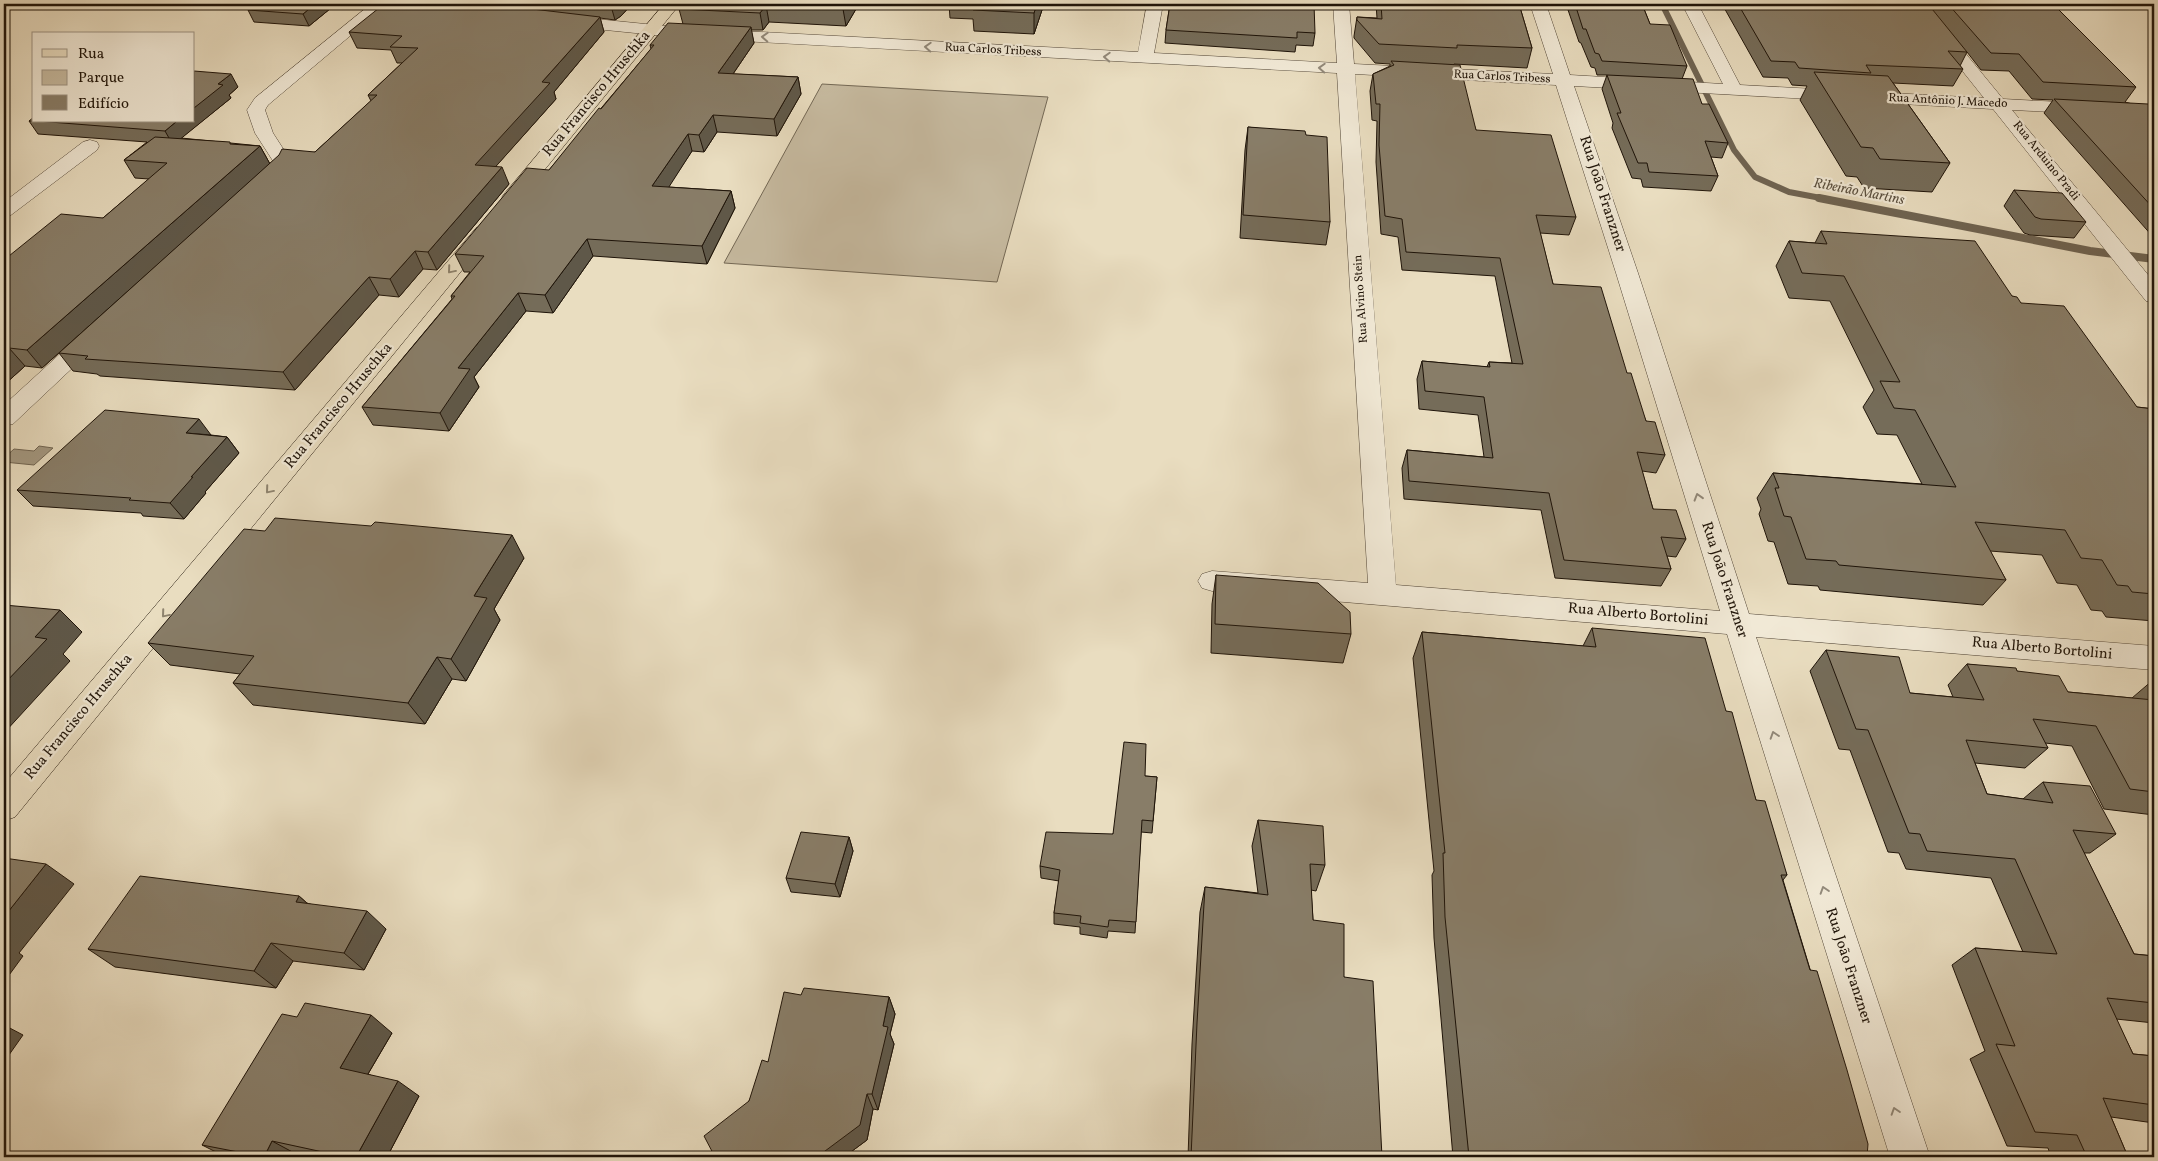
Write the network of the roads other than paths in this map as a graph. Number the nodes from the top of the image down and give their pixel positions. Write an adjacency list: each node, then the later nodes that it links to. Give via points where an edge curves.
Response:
1 (380, 4): 19 (street, via 261,102 256,110 264,133 282,161 280,167)
2 (424, 4): 9 (street)
3 (672, 4): 11 (main road, Rua Francisco Hruschka)
4 (1155, 4): 12 (street)
5 (1341, 4): 13 (street, Rua Alvino Stein)
6 (1538, 4): 14 (street, Rua João Franzner)
7 (1690, 4): 15 (street)
8 (1917, 4): 16 (street, Rua Arduino Pradi)
9 (483, 10)
10 (551, 18): 11 (street, Rua Carlos Tribess)
11 (650, 31): 12 (street, Rua Carlos Tribess, one-way to 11); 28 (main road, Rua Francisco Hruschka, one-way to 28)
12 (1145, 59): 13 (street, Rua Carlos Tribess, one-way to 12)
13 (1344, 69): 14 (street, Rua Carlos Tribess); 25 (street, Rua Alvino Stein)
14 (1563, 80): 15 (street, Rua Antônio J. Macedo); 26 (street, Rua João Franzner, one-way to 14)
15 (1726, 89): 16 (street, Rua Antônio J. Macedo)
16 (2000, 104): 17 (street, Rua Antônio J. Macedo); 21 (street, Rua Arduino Pradi)
17 (2154, 112)
18 (90, 146): 20 (street)
19 (244, 200)
20 (4, 211)
21 (2154, 296)
22 (106, 325): 23 (street)
23 (4, 418)
24 (1212, 581): 25 (street, Rua Alberto Bortolini)
25 (1383, 594): 26 (street, Rua Alberto Bortolini)
26 (1738, 624): 27 (street, Rua Alberto Bortolini); 29 (street, Rua João Franzner, one-way to 26)
27 (2154, 658)
28 (4, 807)
29 (1910, 1157)

